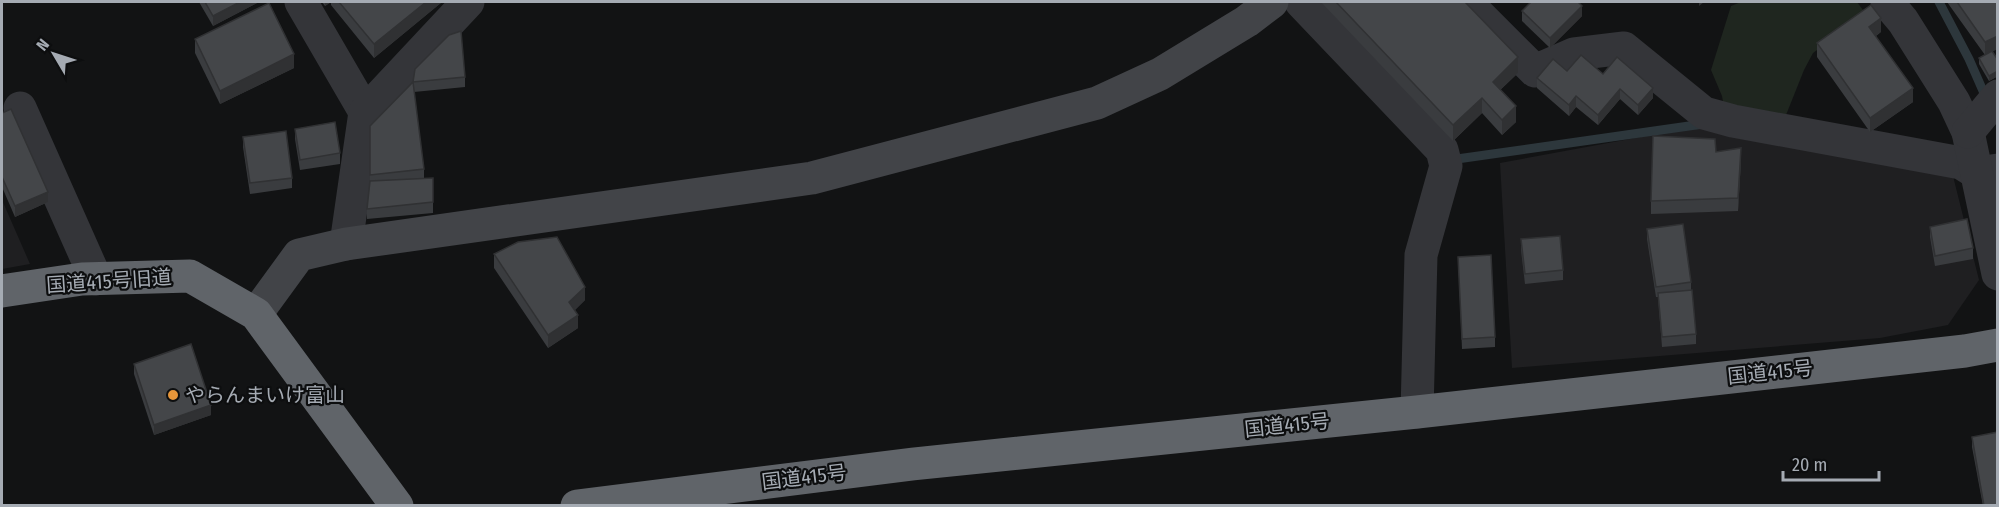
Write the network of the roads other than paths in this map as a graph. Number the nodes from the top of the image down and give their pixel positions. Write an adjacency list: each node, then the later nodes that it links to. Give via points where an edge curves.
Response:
1 (301, 2): 9 (street)
2 (468, 2): 9 (street)
3 (1272, 2): 12 (street, via 1160,74 1097,104 812,178)
4 (1301, 2): 18 (street, via 1442,150 1446,166 1421,255)
5 (1466, 2): 11 (street, via 1535,71 1574,54 1624,48 1704,113 1961,163)
6 (1887, 2): 10 (street, via 1954,102)
7 (1998, 96): 10 (street)
8 (20, 108): 14 (street)
9 (365, 112): 12 (street)
10 (1968, 132): 11 (street)
11 (1987, 172): 13 (street)
12 (346, 244): 16 (street, via 299,255)
13 (1998, 274)
14 (96, 279): 15 (highway, 国道415号旧道); 16 (highway, 国道415号旧道, via 190,276)
15 (2, 291)
16 (256, 314): 19 (highway, 国道415号旧道)
17 (1998, 345): 18 (highway, 国道415号)
18 (1417, 412): 20 (highway, 国道415号, via 913,464)
19 (398, 506)
20 (577, 506)

